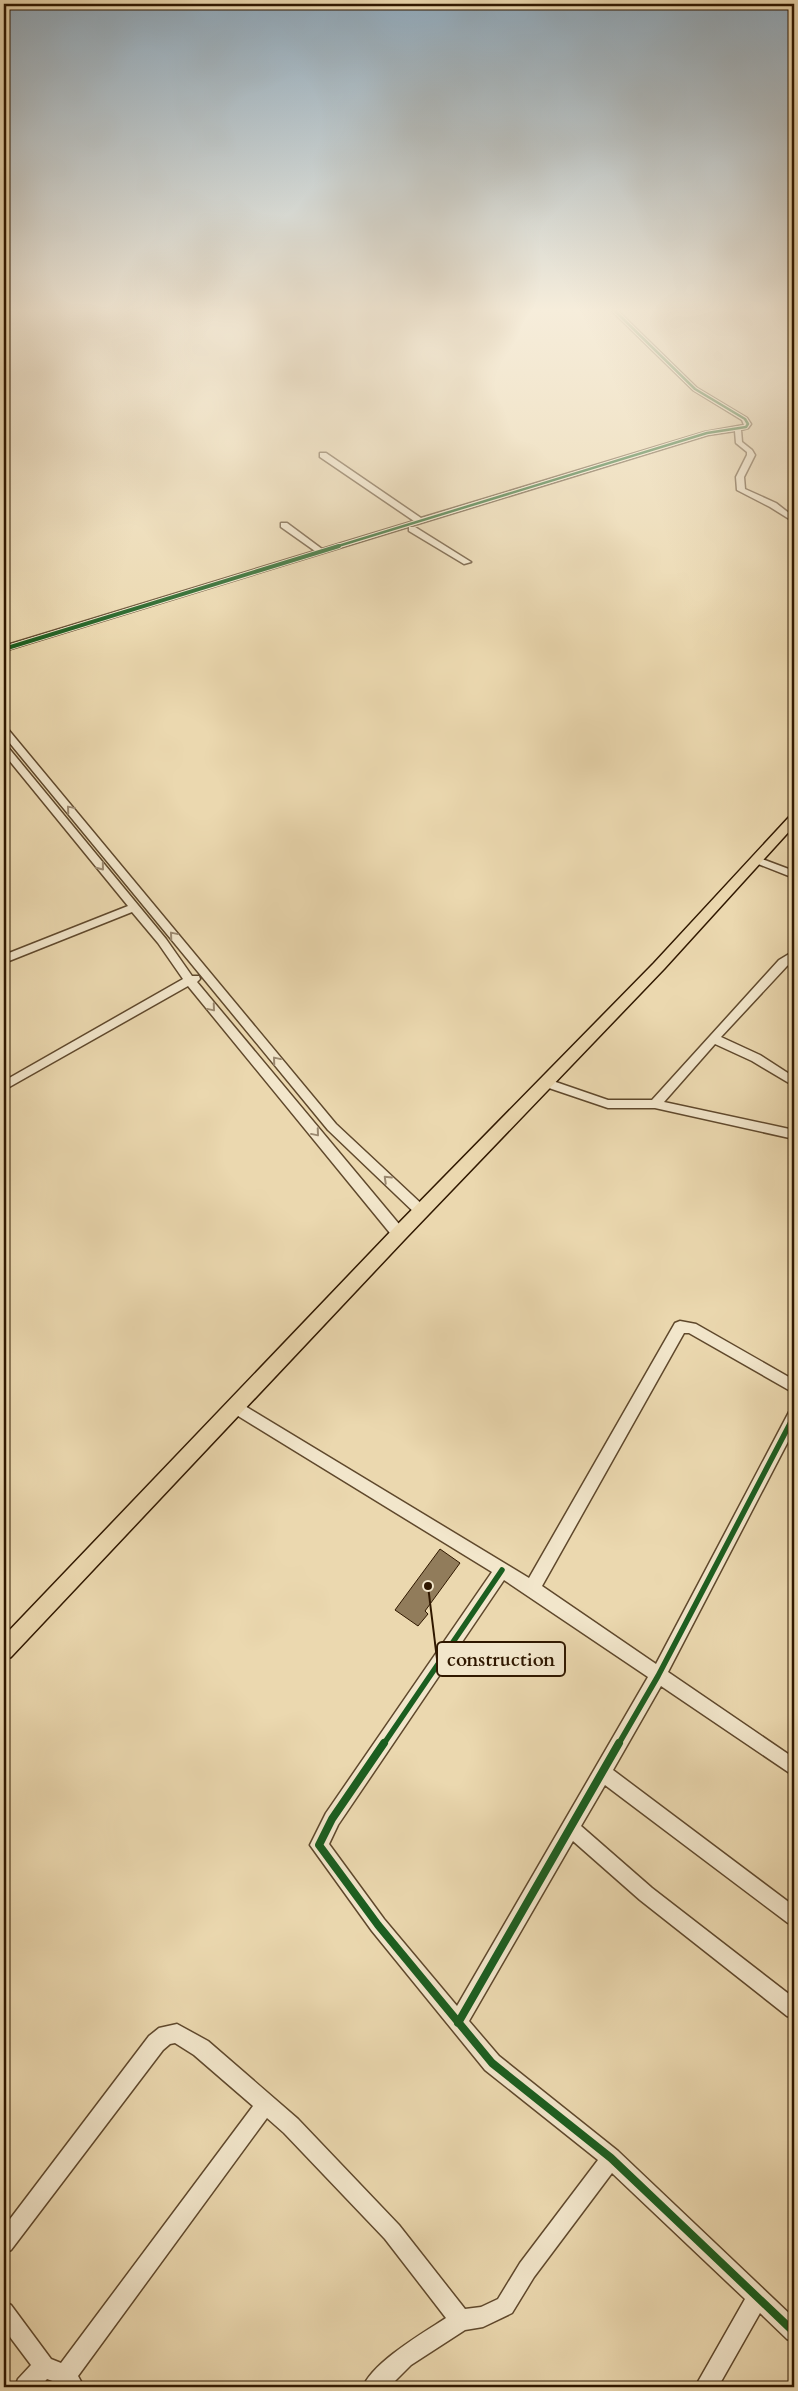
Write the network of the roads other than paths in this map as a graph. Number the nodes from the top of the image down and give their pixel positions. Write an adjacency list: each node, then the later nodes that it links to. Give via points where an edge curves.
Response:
1 (748, 423): 3 (street)
2 (724, 430): 3 (street); 6 (street); 8 (street)
3 (738, 430): 5 (street, via 739,443 751,455 740,477 741,490 778,507)
4 (323, 455): 6 (street)
5 (794, 520)
6 (420, 522): 9 (street)
7 (284, 525): 9 (street)
8 (412, 530): 10 (street); 12 (street)
9 (322, 552): 11 (street)
10 (467, 562)
11 (4, 649)
12 (4, 655)
13 (4, 730): 21 (street, one-way to 13)
14 (4, 748): 18 (street, one-way to 18)
15 (794, 819): 16 (main road)
16 (757, 860): 17 (street); 24 (main road)
17 (794, 875)
18 (134, 906): 20 (street); 22 (street)
19 (794, 955): 23 (street)
20 (4, 959)
21 (207, 976): 22 (street); 29 (street, one-way to 21, via 332,1127)
22 (189, 980): 26 (street); 30 (street, one-way to 30)
23 (713, 1038): 25 (street, via 756,1058); 27 (street)
24 (547, 1082): 27 (street, via 608,1104); 29 (main road)
25 (794, 1082)
26 (4, 1086)
27 (656, 1104): 28 (street)
28 (794, 1135)
29 (422, 1212): 30 (main road)
30 (399, 1234): 32 (main road)
31 (794, 1387): 35 (street, via 691,1328 680,1327)
32 (235, 1407): 34 (street); 36 (main road)
33 (794, 1416): 37 (street)
34 (502, 1570): 35 (street); 43 (street, via 332,1820 319,1845 378,1925)
35 (532, 1588): 37 (street)
36 (4, 1650)
37 (658, 1676): 38 (street); 39 (street)
38 (794, 1768)
39 (602, 1772): 40 (street); 41 (street)
40 (570, 1827): 42 (street, via 646,1894); 43 (street)
41 (794, 1917)
42 (794, 2009)
43 (458, 2023): 45 (street, via 492,2063)
44 (265, 2105): 46 (street, via 201,2048 177,2033 166,2035 156,2043); 49 (street, via 291,2126 392,2232); 52 (street)
45 (610, 2158): 47 (street); 49 (street, via 527,2270 505,2306 483,2317)
46 (4, 2242)
47 (758, 2296): 50 (street); 55 (street)
48 (4, 2312): 51 (street)
49 (461, 2320): 54 (street, via 404,2358)
50 (794, 2332)
51 (44, 2366): 52 (street); 53 (street)
52 (69, 2382)
53 (26, 2387)
54 (374, 2387)
55 (706, 2387)

